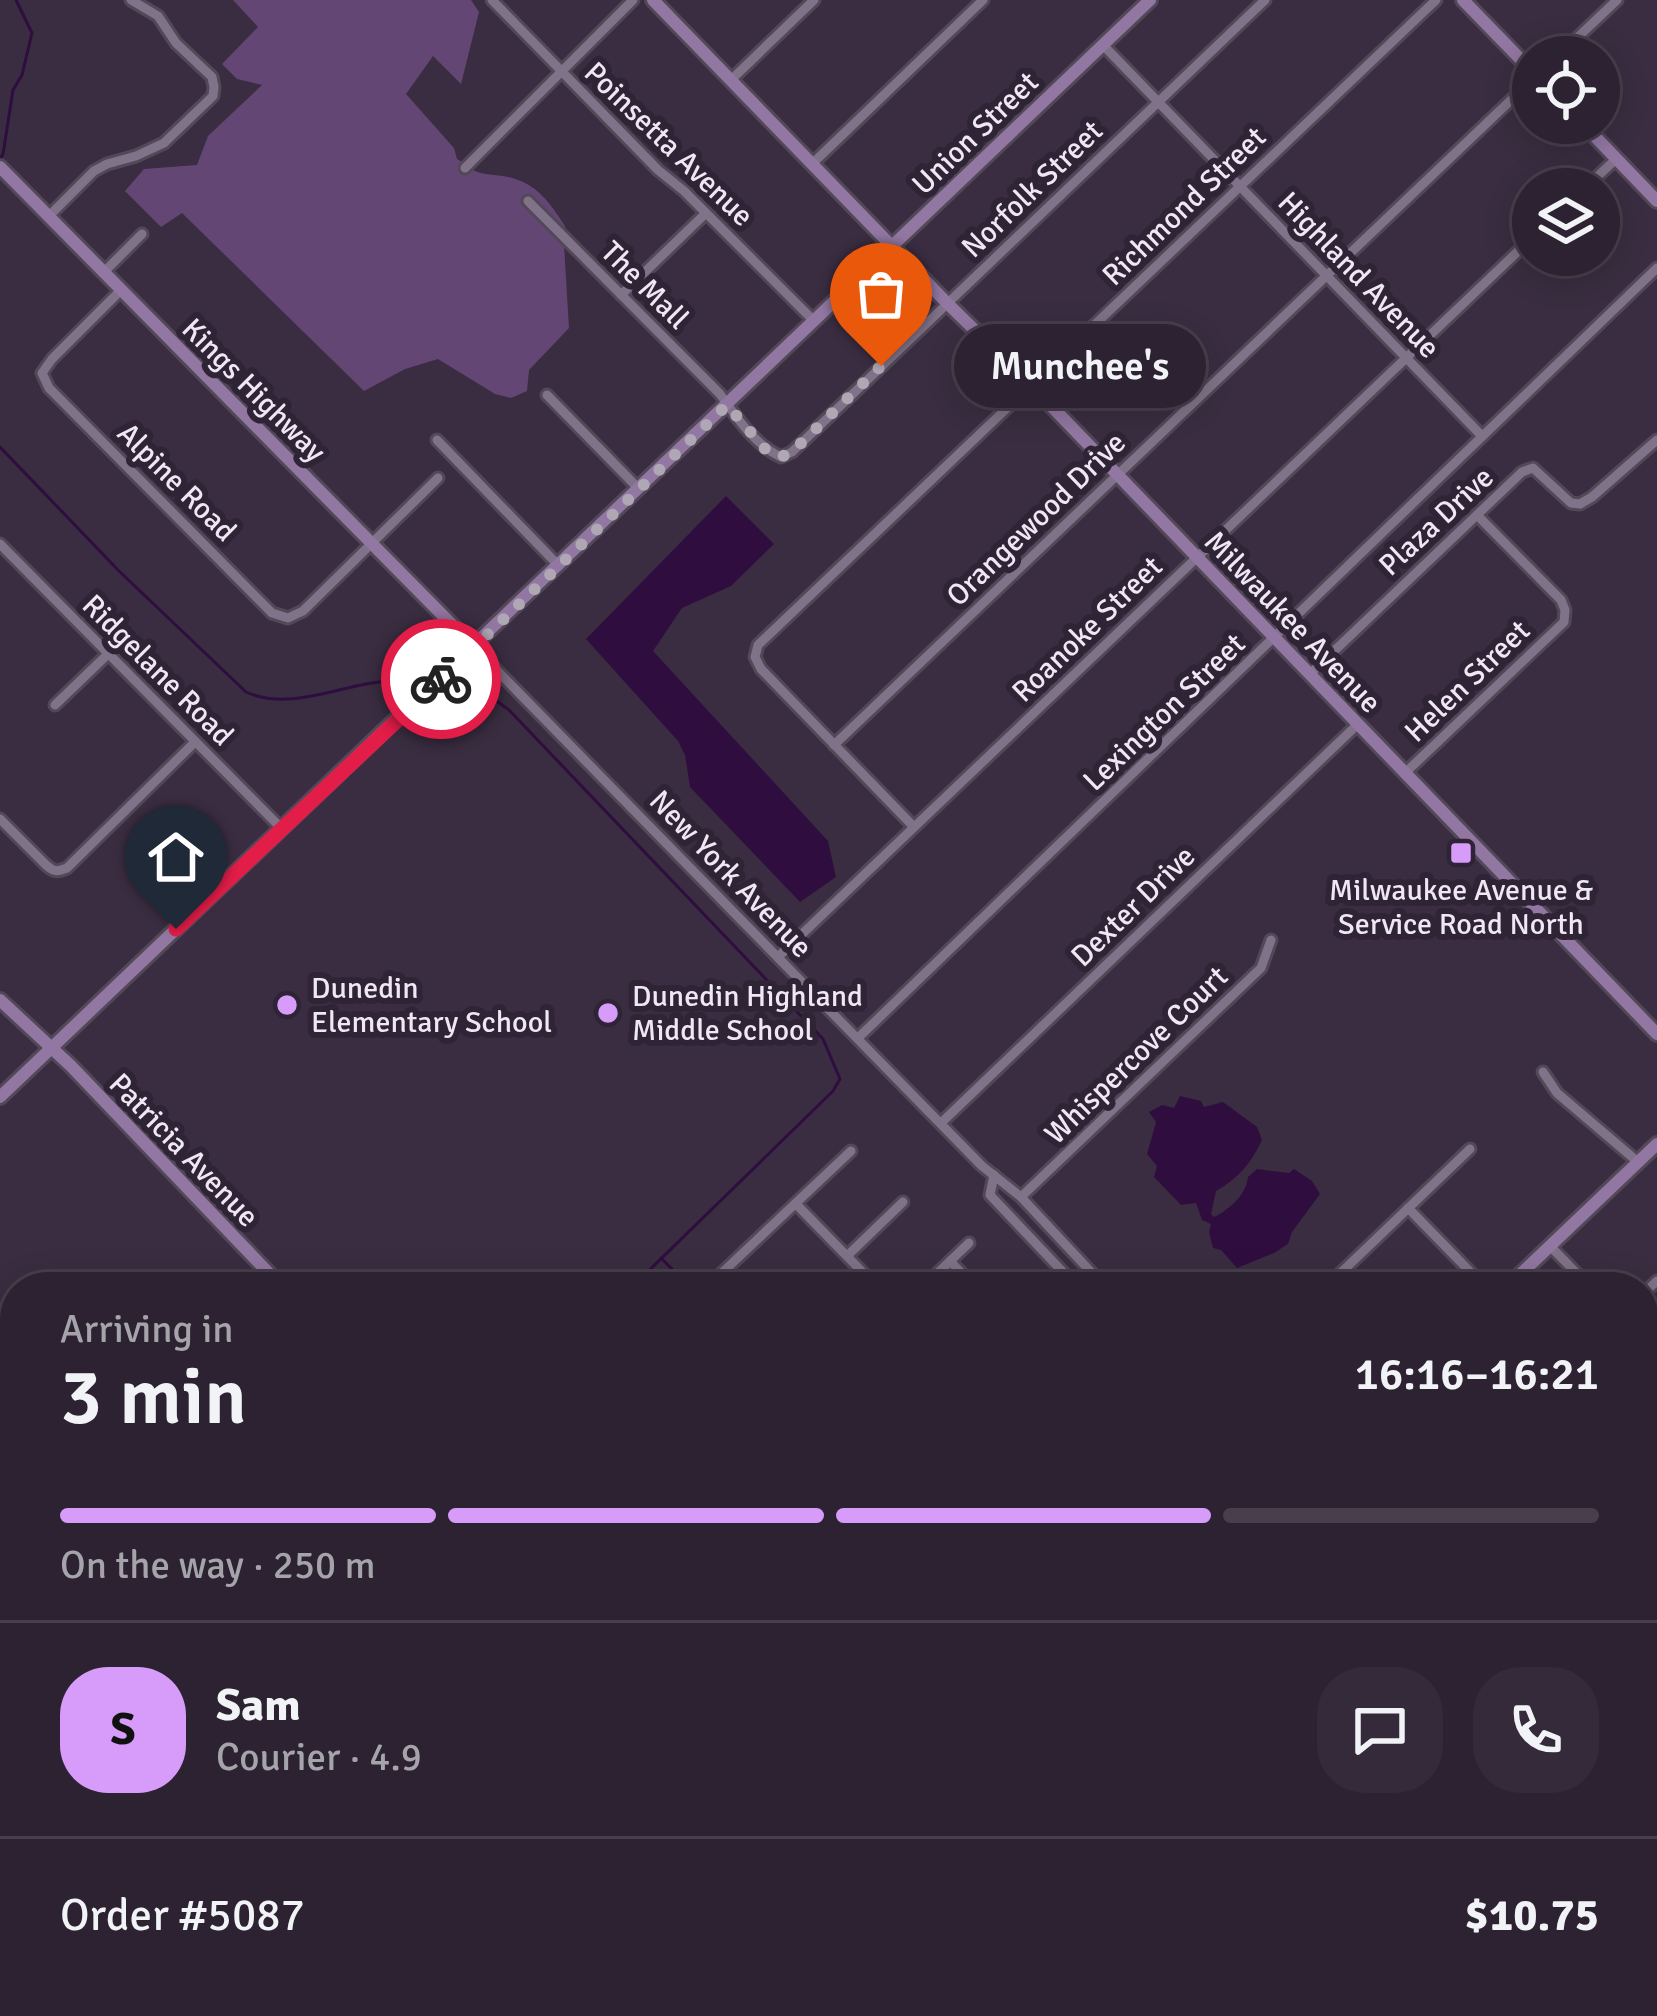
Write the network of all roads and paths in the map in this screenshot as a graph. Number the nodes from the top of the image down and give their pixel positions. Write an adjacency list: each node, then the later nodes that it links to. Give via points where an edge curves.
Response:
1 (131, 0): 29 (street, via 158,16 212,77 213,96 164,143 94,171)
2 (493, 0): 15 (street, Poinsetta Avenue)
3 (633, 0): 15 (street)
4 (653, 0): 16 (street, Milwaukee Avenue)
5 (814, 0): 16 (street)
6 (983, 0): 21 (street)
7 (1150, 0): 13 (street, Union Street)
8 (1265, 0): 18 (street, Norfolk Street)
9 (1436, 0): 25 (street, Richmond Street)
10 (1463, 0): 14 (street)
11 (1617, 0): 12 (street)
12 (1579, 36)
13 (1102, 46): 18 (street, Highland Avenue); 31 (street, Union Street)
14 (1512, 53)
15 (562, 73): 22 (street); 28 (street, Poinsetta Avenue)
16 (731, 80): 21 (street, Milwaukee Avenue)
17 (1512, 96): 35 (street, Orangewood Drive)
18 (1157, 102): 25 (street, Highland Avenue); 38 (street, Norfolk Street)
19 (1602, 144): 20 (street)
20 (1616, 159): 23 (street); 27 (street)
21 (813, 163): 31 (street, Milwaukee Avenue)
22 (465, 168)
23 (1607, 168)
24 (3, 170): 29 (street, Kings Highway)
25 (1239, 186): 35 (street, Highland Avenue); 41 (street, Richmond Street)
26 (528, 201): 37 (street, The Mall)
27 (1657, 201)
28 (706, 213): 37 (street); 39 (street, Poinsetta Avenue)
29 (49, 216): 34 (street, Kings Highway)
30 (142, 234): 34 (street)
31 (892, 246): 38 (street, Milwaukee Avenue); 39 (street, Union Street)
32 (1512, 257): 40 (street, Roanoke Street)
33 (1657, 268): 44 (street, Lexington Street)
34 (104, 272): 36 (street, Kings Highway)
35 (1326, 275): 40 (street, Highland Avenue); 47 (street, Orangewood Drive)
36 (121, 290): 51 (street, Kings Highway); 51 (street, Alpine Road, via 52,358 42,373 49,388 280,617 303,611)
37 (621, 295): 43 (street, The Mall)
38 (947, 303): 41 (street, Milwaukee Avenue); 43 (street, Norfolk Street, via 792,452 767,451)
39 (814, 320): 43 (street, Union Street)
40 (1406, 357): 44 (street, Highland Avenue); 54 (street, Roanoke Street)
41 (1031, 386): 47 (street, Milwaukee Avenue); 64 (street, Richmond Street, via 758,646 761,669)
42 (547, 395): 49 (street)
43 (727, 405): 49 (street, Union Street)
44 (1481, 435): 57 (street, Lexington Street)
45 (436, 440): 55 (street)
46 (1657, 440): 50 (street, Plaza Drive, via 1580,504 1533,468)
47 (1118, 474): 54 (street, Milwaukee Avenue); 64 (street, Orangewood Drive)
48 (438, 478): 51 (street)
49 (639, 490): 55 (street, Union Street)
50 (1477, 515): 60 (street, Plaza Drive); 65 (street, Helen Street, via 1561,600 1564,622)
51 (370, 543): 58 (street, Kings Highway)
52 (0, 544): 53 (street, Ridgelane Road)
53 (12, 556): 56 (street); 59 (street, Ridgelane Road)
54 (1197, 557): 57 (street, Milwaukee Avenue); 67 (street, Roanoke Street)
55 (559, 566): 58 (street, Union Street)
56 (0, 569)
57 (1274, 637): 60 (street, Milwaukee Avenue); 73 (street, Lexington Street)
58 (474, 647): 68 (street, Union Street); 70 (street, New York Avenue)
59 (108, 654): 61 (street); 63 (street, Ridgelane Road)
60 (1310, 674): 62 (street, Milwaukee Avenue)
61 (55, 705)
62 (1358, 724): 65 (street, Milwaukee Avenue); 77 (street, Dexter Drive)
63 (195, 742): 66 (street, via 67,868 53,871); 68 (street, Ridgelane Road)
64 (834, 745): 67 (street)
65 (1406, 773): 72 (street, Milwaukee Avenue)
66 (0, 819)
67 (914, 827): 70 (street, Roanoke Street)
68 (282, 829): 74 (street, Union Street)
69 (1271, 940): 83 (street, Whispercove Court, via 1261,968)
70 (779, 956): 73 (street, New York Avenue)
71 (0, 1000): 74 (street, Patricia Avenue)
72 (1657, 1034)
73 (858, 1038): 77 (street, New York Avenue)
74 (51, 1048): 76 (street, Union Street); 91 (street, Patricia Avenue)
75 (1543, 1072): 81 (street, via 1556,1093)
76 (0, 1097)
77 (941, 1123): 82 (street, New York Avenue)
78 (1657, 1144): 81 (street)
79 (1470, 1149): 86 (street)
80 (851, 1151): 85 (street)
81 (1638, 1162): 88 (street)
82 (994, 1175): 83 (street, New York Avenue); 96 (street, via 990,1195)
83 (1022, 1197): 97 (street, New York Avenue)
84 (903, 1202): 89 (street)
85 (796, 1204): 89 (street); 92 (street)
86 (1408, 1208): 98 (street); 99 (street)
87 (969, 1243): 90 (street)
88 (1550, 1246): 100 (street); 101 (street)
89 (847, 1256): 93 (street)
90 (950, 1261): 94 (street); 95 (street)
91 (267, 1272)
92 (723, 1272)
93 (862, 1272)
94 (939, 1272)
95 (961, 1272)
96 (1063, 1272)
97 (1092, 1272)
98 (1342, 1272)
99 (1470, 1272)
100 (1523, 1272)
101 (1575, 1272)

